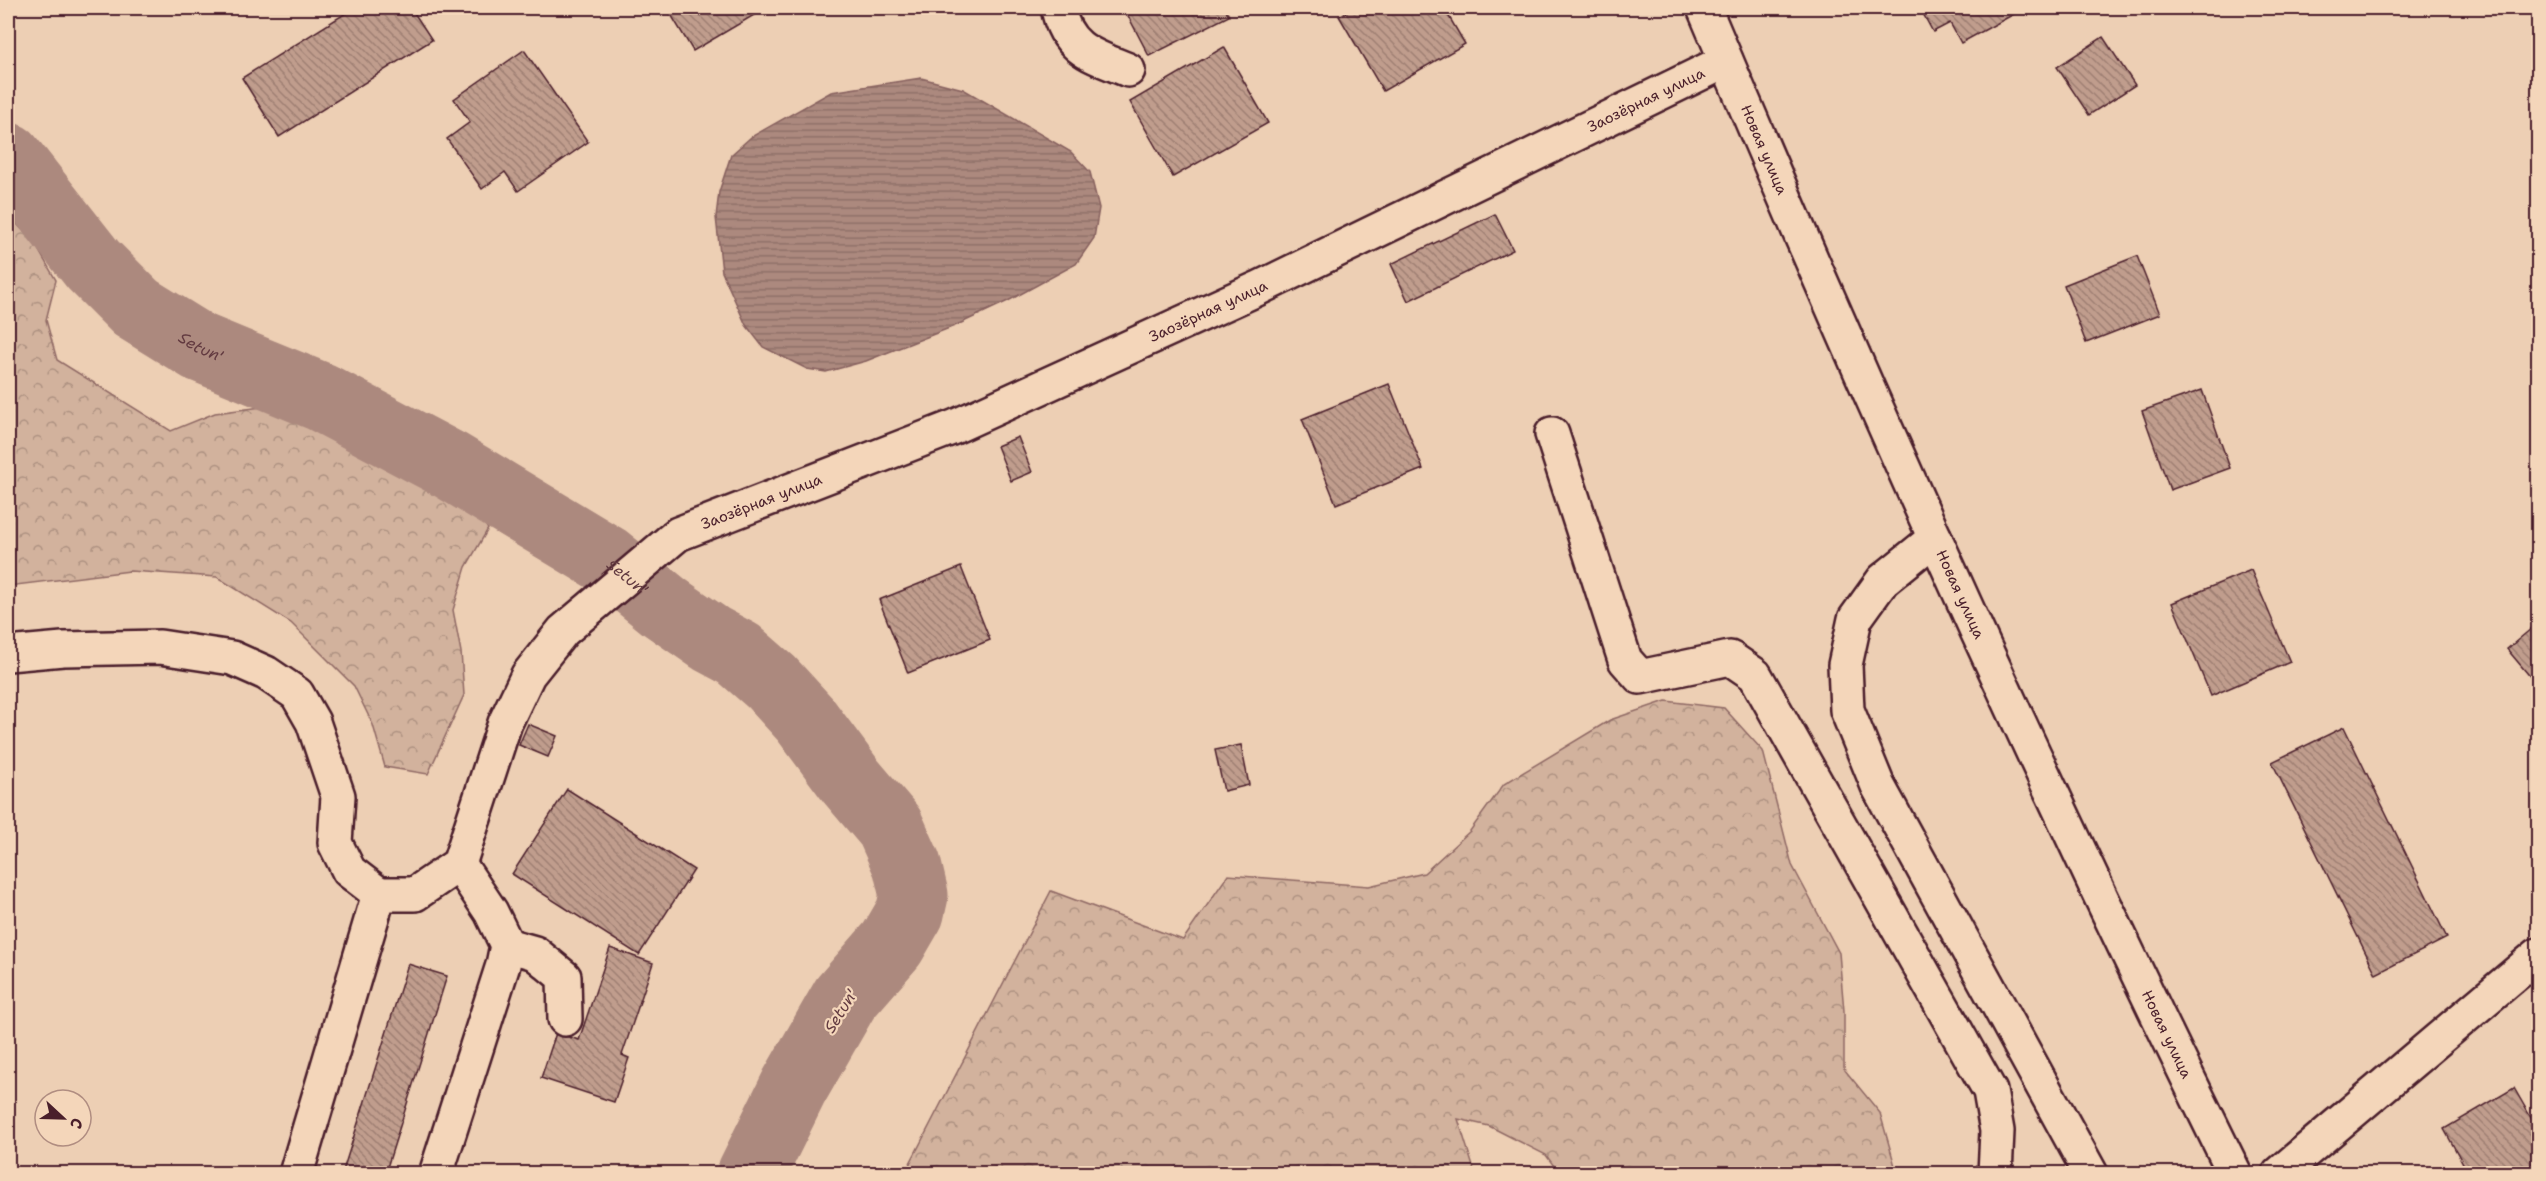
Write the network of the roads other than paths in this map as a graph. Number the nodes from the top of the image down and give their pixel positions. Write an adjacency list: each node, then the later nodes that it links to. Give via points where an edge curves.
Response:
1 (1058, 8): 4 (street, via 1061,22 1082,51)
2 (1704, 8): 3 (street, Новая улица)
3 (1726, 61): 6 (street, Новая улица); 8 (street, Заозёрная улица, via 1259,288 954,426 678,534 563,631 528,675 506,723)
4 (1128, 70)
5 (1552, 434): 15 (street, via 1625,660 1640,677 1730,658 1755,675 1990,1091 1997,1131)
6 (1935, 538): 16 (street, via 1883,580 1855,619 1845,665 1847,710 1878,786); 17 (street, Новая улица, via 2163,1028)
7 (8, 654): 9 (street, via 160,647 232,658 266,673 297,694 314,722 338,796 335,843 349,871)
8 (459, 864): 9 (street, via 414,894); 10 (street)
9 (379, 894): 13 (street)
10 (507, 945): 12 (street, via 535,953 564,977); 14 (street)
11 (2538, 955): 18 (street)
12 (565, 1019)
13 (296, 1173)
14 (436, 1173)
15 (1995, 1173)
16 (2091, 1173)
17 (2235, 1173)
18 (2279, 1173)

